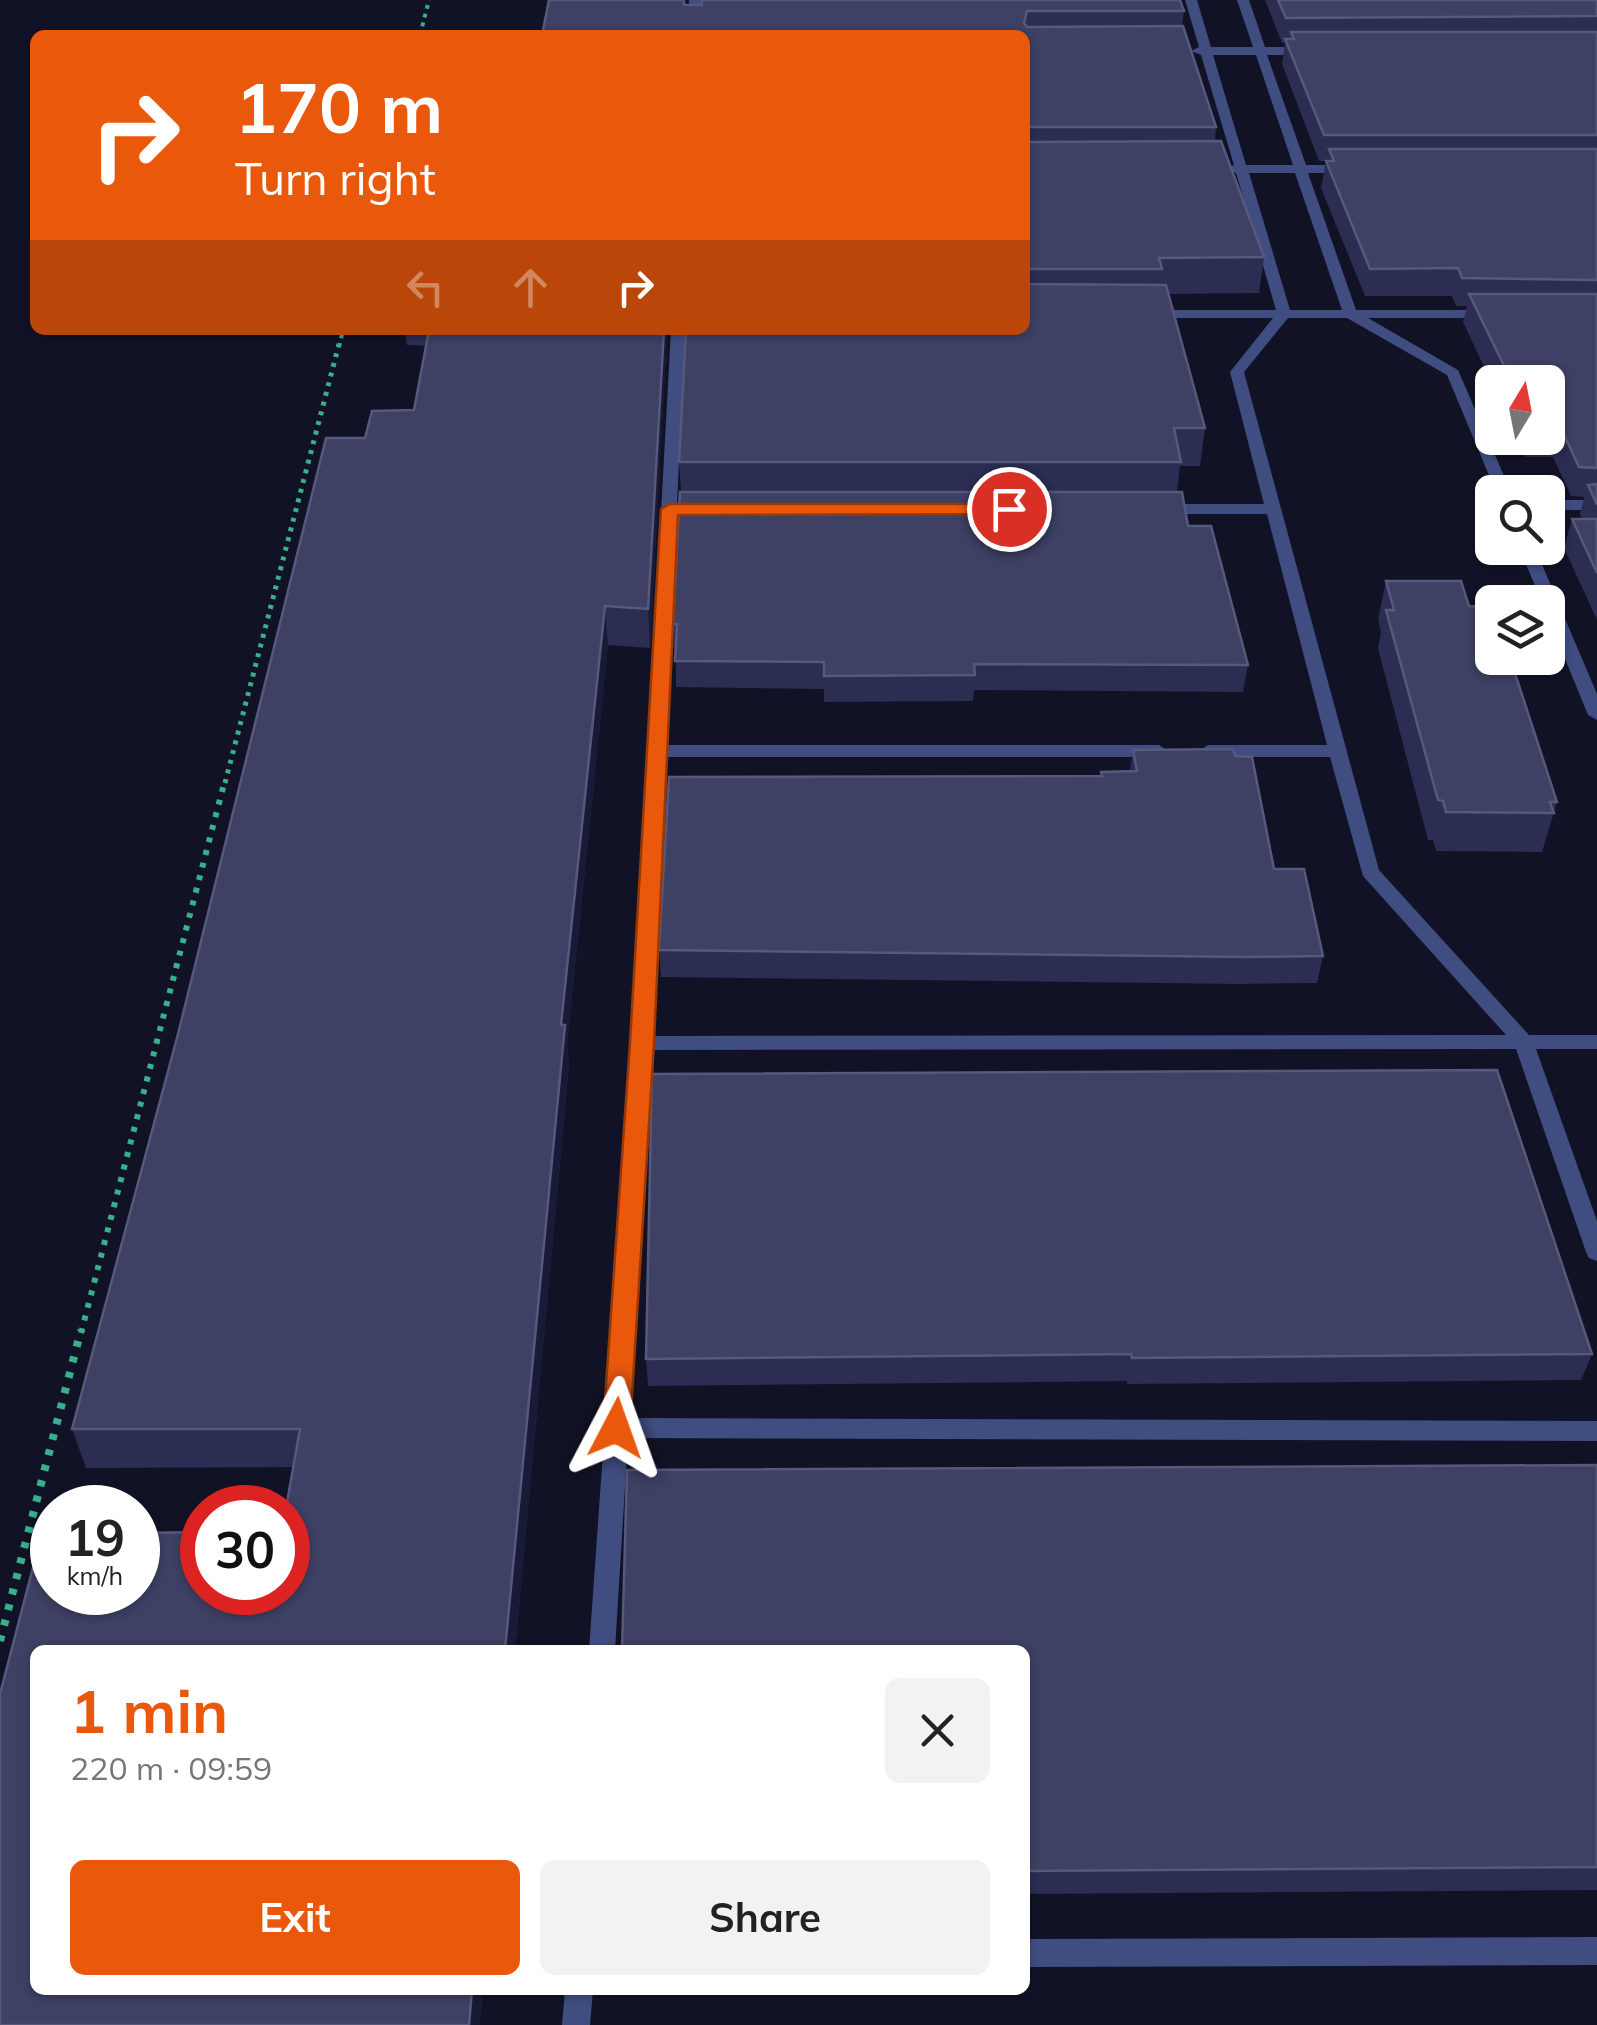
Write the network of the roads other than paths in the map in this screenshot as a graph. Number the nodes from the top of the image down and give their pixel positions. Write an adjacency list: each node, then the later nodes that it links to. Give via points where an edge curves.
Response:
1 (695, 0): 4 (street)
2 (1190, 0): 7 (street)
3 (1244, 0): 8 (street)
4 (694, 30)
5 (1320, 50): 8 (street)
6 (1188, 51): 7 (street)
7 (1206, 51): 8 (street); 11 (street)
8 (1260, 51): 12 (street)
9 (1360, 168): 12 (street)
10 (1222, 169): 11 (street)
11 (1241, 169): 12 (street); 14 (street)
12 (1300, 169): 15 (street)
13 (1125, 314): 14 (street)
14 (1284, 314): 15 (street); 22 (street, via 1237,372)
15 (1350, 314): 16 (street); 18 (street, via 1452,373)
16 (1502, 314)
17 (678, 335): 25 (street, via 679,509)
18 (1497, 475)
19 (1565, 505): 20 (street)
20 (1597, 505)
21 (1137, 509): 22 (street)
22 (1274, 509): 26 (street)
23 (1534, 565): 24 (street)
24 (1597, 715)
25 (656, 751): 26 (street); 29 (street)
26 (1338, 751): 27 (street, via 1370,872)
27 (1523, 1041): 28 (street); 29 (street); 30 (street)
28 (1597, 1042)
29 (642, 1043): 31 (street)
30 (1597, 1252)
31 (616, 1428): 32 (street); 33 (street)
32 (1597, 1431)
33 (602, 1645)
34 (1597, 1951): 35 (street)
35 (1030, 1954)
36 (579, 1995): 37 (street)
37 (576, 2025)

